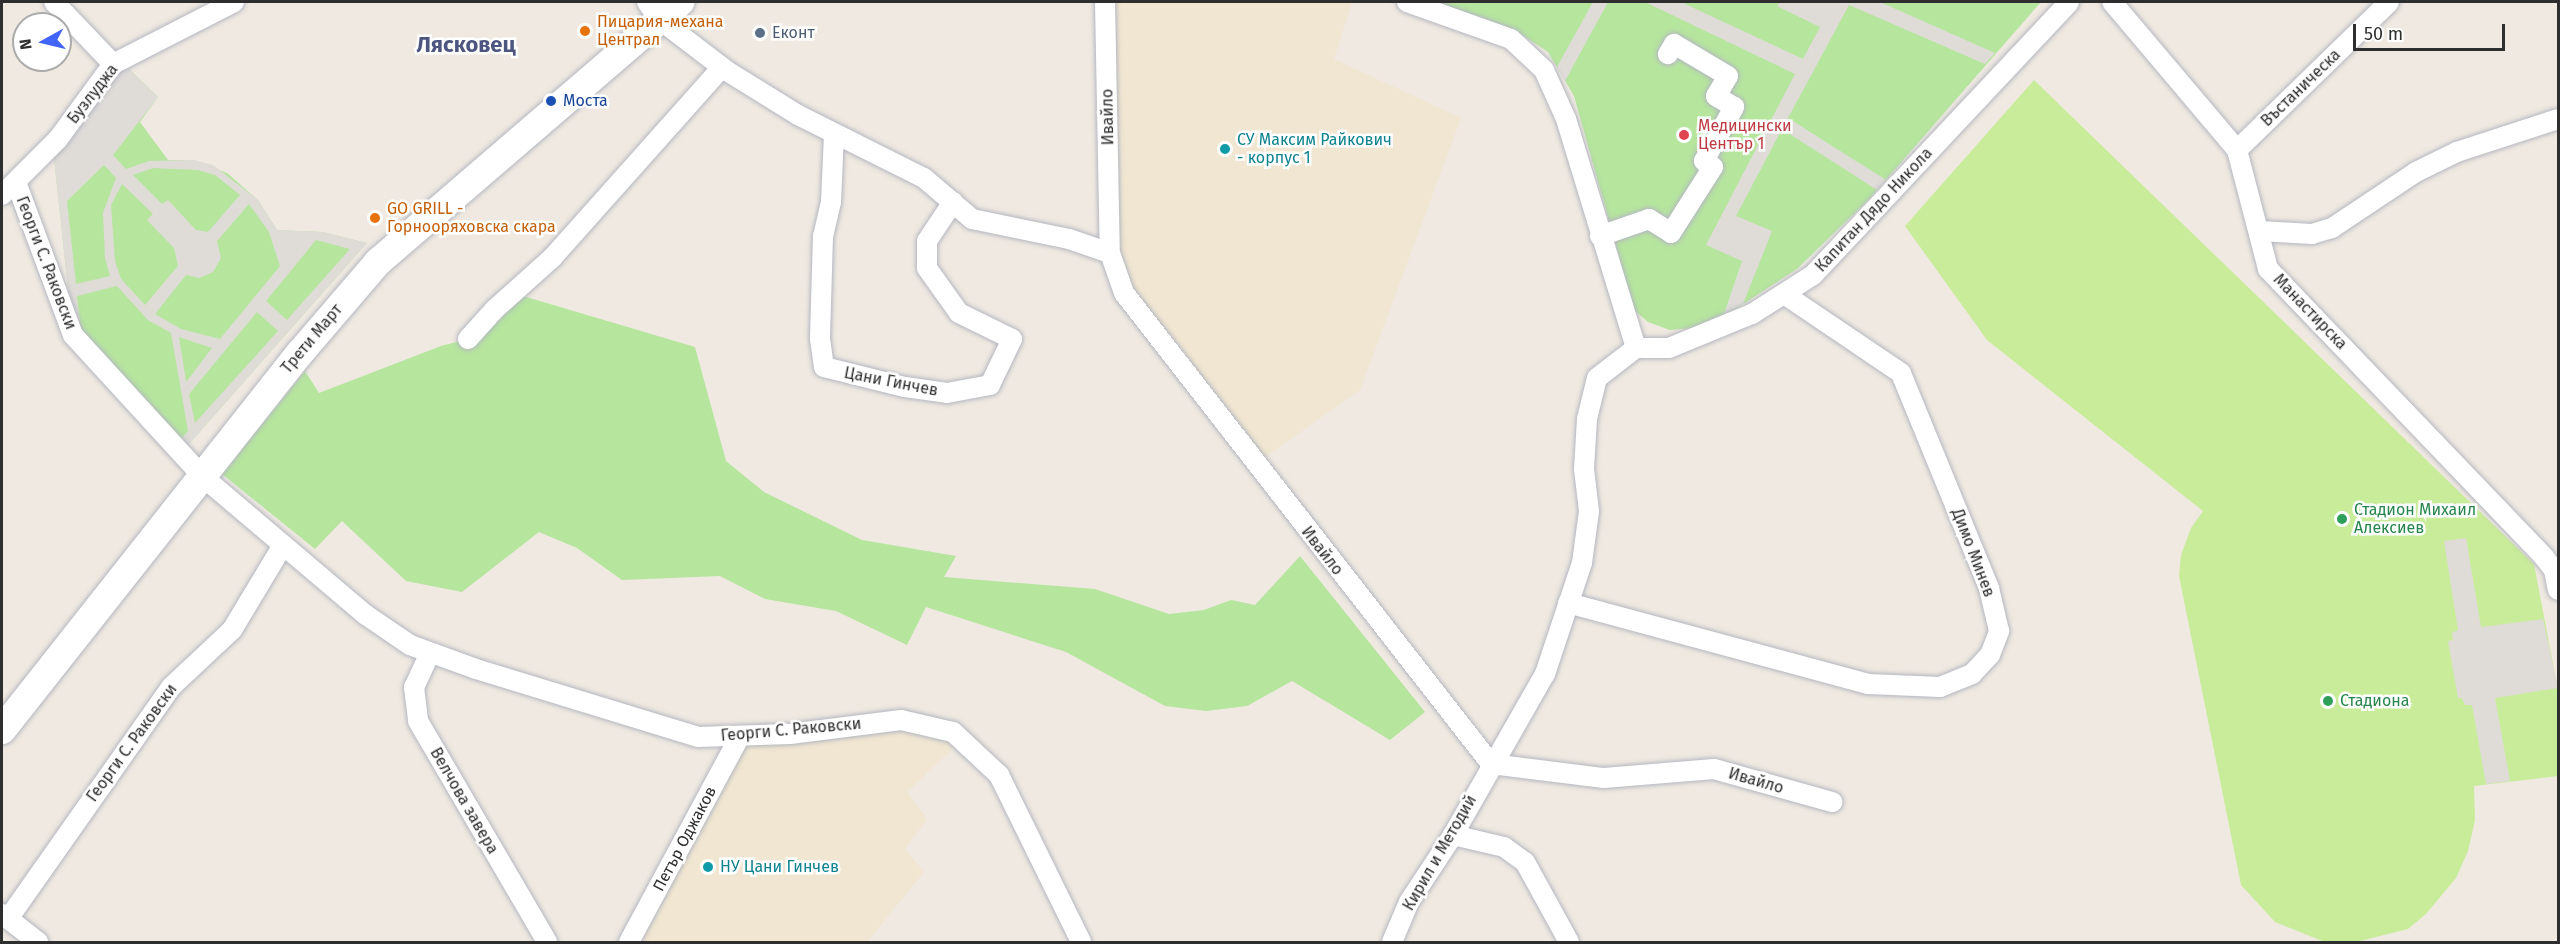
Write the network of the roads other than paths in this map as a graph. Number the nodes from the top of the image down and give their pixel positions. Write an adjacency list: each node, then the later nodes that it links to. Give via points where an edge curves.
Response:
1 (234, 2): 10 (street, Бузлуджа)
2 (1105, 2): 19 (street, Ивайло)
3 (1407, 2): 18 (street, via 1511,39 1544,70 1566,119)
4 (2069, 2): 20 (street, Капитан Дядо Никола, via 1813,275)
5 (2112, 2): 14 (street, Манастирска)
6 (2390, 2): 14 (street, Въстаническа)
7 (58, 3): 10 (street)
8 (662, 7): 11 (street); 23 (street, Трети Март, via 378,262)
9 (1668, 54): 18 (street, via 1674,44 1728,76 1716,96 1734,107 1704,160 1713,166 1671,233 1649,219)
10 (113, 64): 15 (street, Бузлуджа, via 58,139)
11 (722, 67): 13 (street); 21 (street, via 553,257)
12 (2559, 118): 17 (street, via 2457,152 2416,172 2332,228 2312,234)
13 (834, 134): 16 (street, via 924,178); 16 (street, Цани Гинчев, via 831,202 823,236 820,339 824,367 894,385 947,393 990,385 1012,339 959,313 927,268 927,241)
14 (2237, 150): 17 (street, Манастирска)
15 (9, 189): 23 (street, Георги С. Раковски, via 73,335)
16 (953, 202): 19 (street, via 972,219 1069,239)
17 (2259, 231): 25 (street, Манастирска, via 2268,269 2544,557 2554,570)
18 (1600, 236): 22 (street)
19 (1110, 253): 30 (street, Ивайло, via 1124,293 1146,324)
20 (1784, 294): 22 (street, Капитан Дядо Никола, via 1752,314 1669,348); 26 (street, Димо Минев, via 1901,373 1989,588 1999,631 1990,655 1972,674 1940,687 1915,689 1868,684)
21 (468, 339)
22 (1636, 348): 26 (street, via 1597,378 1587,419 1584,469 1589,511 1582,563)
23 (202, 476): 24 (street, Георги С. Раковски); 28 (street, Трети Март)
24 (283, 545): 27 (street, Георги С. Раковски, via 366,615 410,645); 33 (street, Георги С. Раковски, via 231,630 171,687)
25 (2559, 590)
26 (1568, 603): 30 (street, via 1545,674)
27 (430, 653): 29 (street, Георги С. Раковски, via 698,737); 35 (street, Велчова завера, via 414,687 418,721)
28 (2, 730)
29 (740, 736): 36 (street, Петър Оджаков); 37 (street, Георги С. Раковски, via 901,720 953,732 999,775)
30 (1491, 764): 31 (street, Ивайло, via 1604,778 1714,769); 32 (street, Кирил и Методий)
31 (1832, 802)
32 (1453, 835): 38 (street, Кирил и Методий, via 1409,902); 39 (street, via 1504,847 1525,862)
33 (5, 916): 34 (street)
34 (38, 942)
35 (547, 942)
36 (629, 942)
37 (1081, 942)
38 (1392, 942)
39 (1569, 942)

